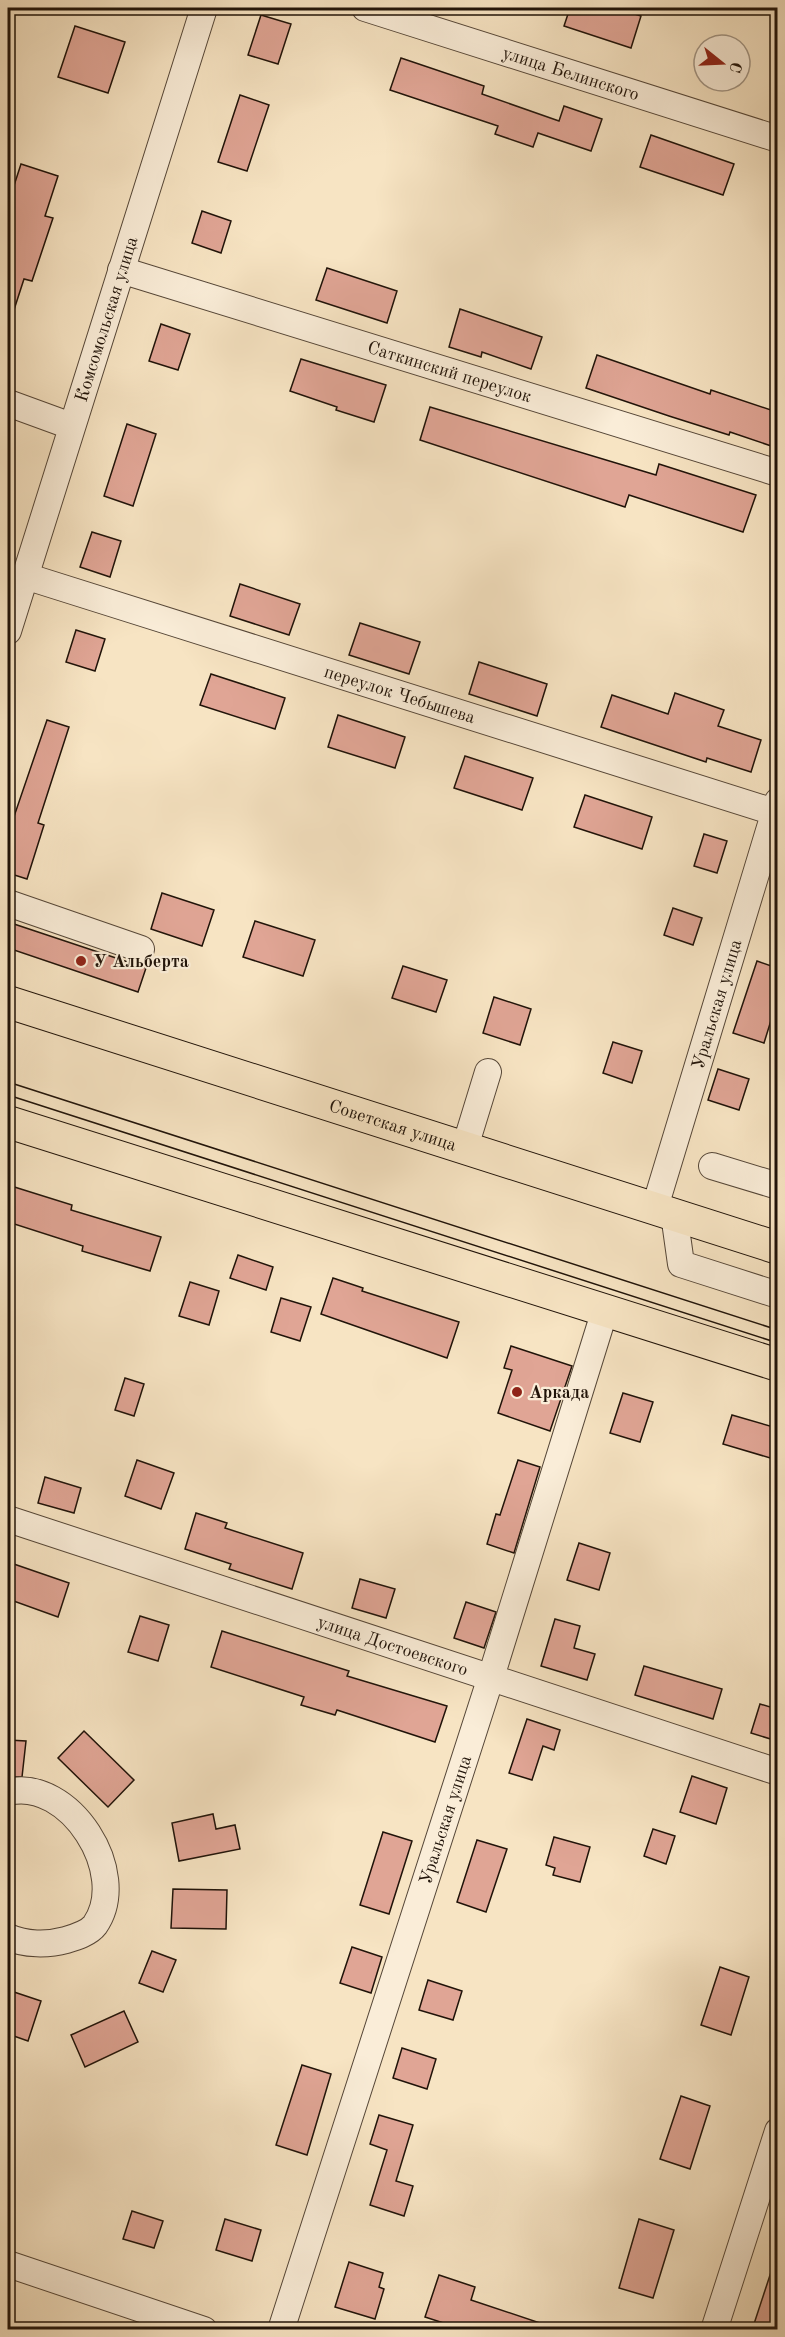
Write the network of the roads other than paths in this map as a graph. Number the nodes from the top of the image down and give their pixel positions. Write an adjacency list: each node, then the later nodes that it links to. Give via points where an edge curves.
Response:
1 (204, 8): 4 (street, Комсомольская улица)
2 (365, 8): 3 (street, улица Белинского)
3 (777, 139)
4 (121, 270): 6 (street, Комсомольская улица); 7 (street, Саткинский переулок)
5 (8, 404): 6 (street)
6 (71, 426): 8 (street, Комсомольская улица)
7 (777, 473)
8 (25, 576): 9 (street, Комсомольская улица); 10 (street, переулок Чебышева)
9 (8, 631)
10 (776, 806): 19 (street, Уральская улица)
11 (8, 903): 12 (street)
12 (141, 949)
13 (8, 1002): 16 (main road, Советская улица)
14 (488, 1072): 16 (street)
15 (8, 1122): 22 (main road)
16 (465, 1147): 19 (main road, Советская улица)
17 (712, 1166): 18 (street)
18 (777, 1186)
19 (664, 1211): 20 (main road, Советская улица); 21 (street, via 681,1264)
20 (777, 1248)
21 (777, 1295)
22 (605, 1310): 23 (main road); 25 (street, Уральская улица)
23 (777, 1365)
24 (8, 1518): 25 (street, улица Достоевского)
25 (491, 1677): 26 (street, улица Достоевского); 32 (street, Уральская улица)
26 (777, 1772)
27 (8, 1792): 28 (street, via 39,1792 56,1800 92,1839 106,1875 103,1905 94,1926 79,1936 56,1943)
28 (8, 1937)
29 (777, 2131): 33 (street)
30 (8, 2264): 31 (street)
31 (204, 2330)
32 (281, 2330)
33 (714, 2330)

